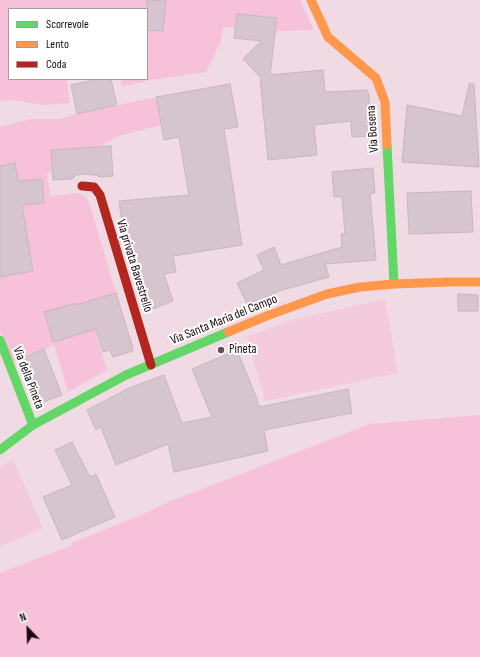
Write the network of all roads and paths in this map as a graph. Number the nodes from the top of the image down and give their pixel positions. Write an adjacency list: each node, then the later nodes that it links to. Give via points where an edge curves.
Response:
1 (311, 0): 4 (street, Via Bosena, via 328,37 376,78 385,102)
2 (82, 186): 6 (street, Via privata Bavestrello, via 94,187 100,195)
3 (480, 282): 4 (street, Via Santa Maria del Campo)
4 (394, 284): 6 (street, Via Santa Maria del Campo, via 360,287 327,294 269,315)
5 (0, 340): 7 (street, Via della Pineta)
6 (151, 365): 7 (street, Via Santa Maria del Campo, via 126,375)
7 (32, 426): 8 (street, Via Santa Maria del Campo)
8 (0, 450)

